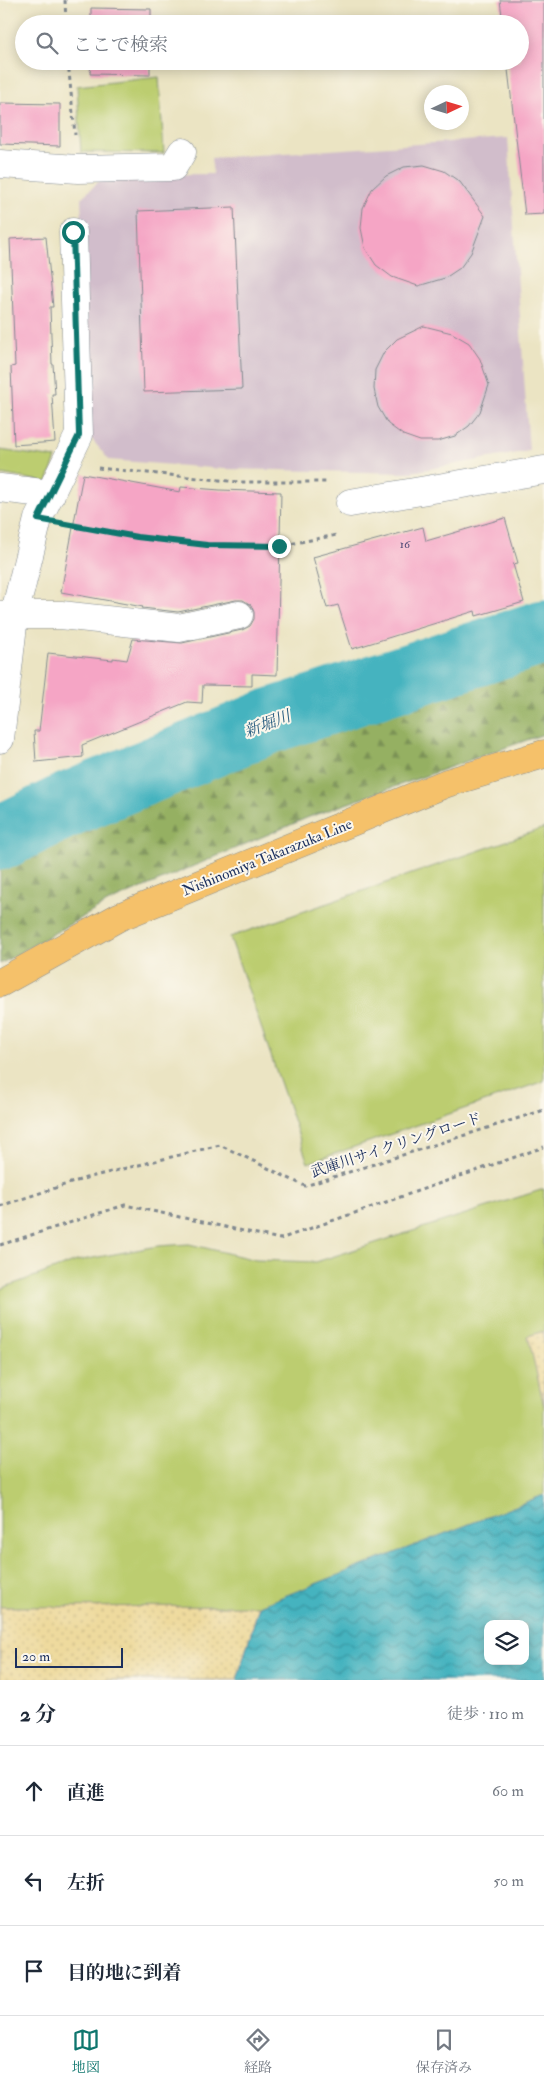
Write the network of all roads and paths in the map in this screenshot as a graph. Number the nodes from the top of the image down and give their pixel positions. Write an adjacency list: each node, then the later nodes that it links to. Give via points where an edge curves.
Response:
1 (65, 0): 2 (path)
2 (66, 15)
3 (69, 70): 6 (path)
4 (182, 152): 6 (street, via 173,167)
5 (0, 164): 6 (street)
6 (78, 169)
7 (73, 232): 8 (street, via 79,435)
8 (65, 465): 11 (street); 12 (path, via 239,482 340,483)
9 (544, 470): 12 (street)
10 (0, 488): 11 (street)
11 (51, 494): 13 (street)
12 (350, 503): 13 (path, via 337,535 279,546 207,545)
13 (38, 519): 15 (street)
14 (239, 615): 15 (street, via 179,628 61,615)
15 (7, 616): 16 (street)
16 (0, 739)
17 (544, 754): 18 (main road, Nishinomiya Takarazuka Line, via 447,783 120,917)
18 (0, 983)
19 (544, 1110): 21 (path, 武庫川サイクリングロード, via 304,1186 220,1145 86,1178)
20 (544, 1147): 22 (path, via 280,1238 125,1204)
21 (0, 1206)
22 (0, 1245)

